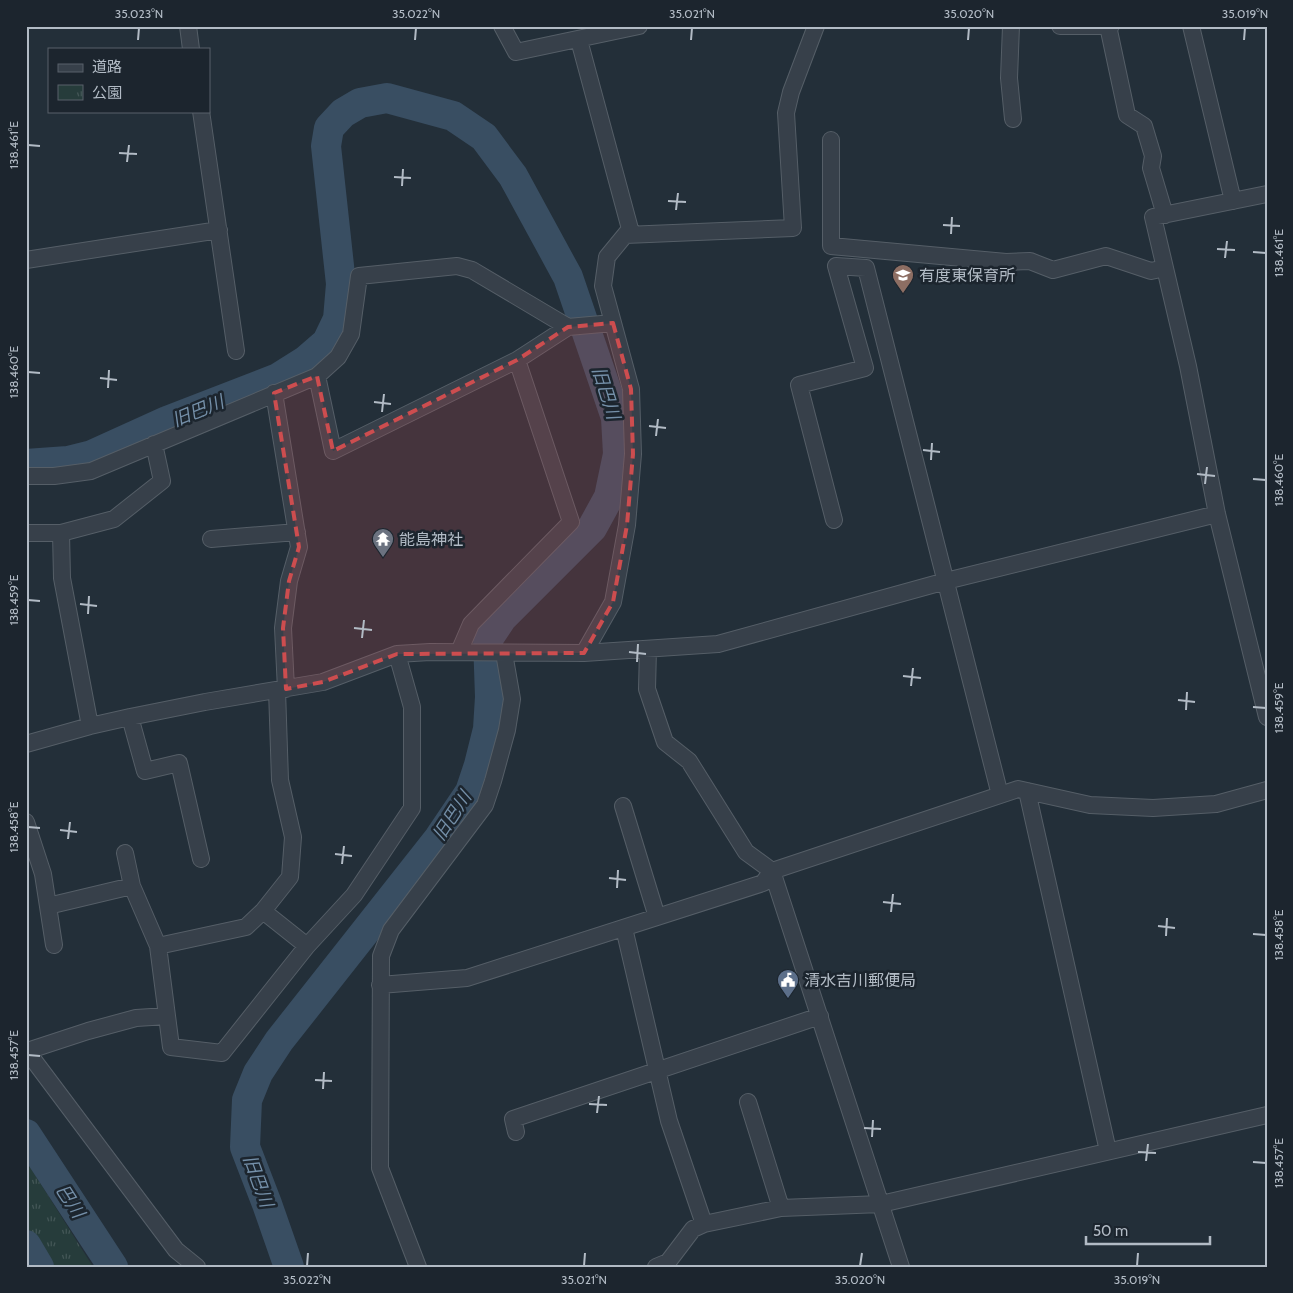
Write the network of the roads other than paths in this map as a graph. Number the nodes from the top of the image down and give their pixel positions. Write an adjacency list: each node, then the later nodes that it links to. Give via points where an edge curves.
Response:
1 (188, 26): 10 (street)
2 (502, 26): 9 (street, via 516,52)
3 (816, 26): 18 (street, via 786,113 793,228)
4 (1011, 26): 12 (street)
5 (1060, 26): 6 (street)
6 (1109, 26): 16 (street, via 1127,116 1144,126 1153,156 1151,168)
7 (1191, 26): 15 (street)
8 (633, 27): 9 (street)
9 (579, 40): 18 (street, via 630,229)
10 (192, 48)
11 (201, 112): 17 (street)
12 (1013, 119)
13 (831, 140): 20 (street, via 831,246 1006,262 1030,261 1054,270 1106,256 1151,271)
14 (1267, 194): 15 (street)
15 (1233, 201): 16 (street)
16 (1165, 214): 20 (street, via 1153,217)
17 (219, 230): 19 (street); 23 (street)
18 (625, 235): 21 (street, via 608,256 603,286)
19 (26, 260)
20 (1165, 268): 29 (street)
21 (613, 322): 22 (street); 39 (street, via 631,389 633,454 627,525 614,602)
22 (568, 327): 24 (street); 25 (street, via 472,270 457,266 358,276 351,334 338,357)
23 (236, 351)
24 (516, 360): 25 (street, via 333,451); 37 (street, via 571,522 471,624)
25 (317, 376): 26 (street)
26 (274, 393): 27 (street); 32 (street)
27 (154, 444): 28 (street, via 91,471); 31 (street, via 162,481 114,519)
28 (26, 476)
29 (1218, 514): 35 (street); 43 (street)
30 (834, 520): 35 (street, via 799,385 865,368 836,266 866,268)
31 (61, 532): 33 (street); 44 (street, via 62,578)
32 (297, 532): 34 (street); 41 (street, via 299,547 289,581 283,628)
33 (26, 533)
34 (211, 539)
35 (946, 581): 36 (street, via 718,644); 48 (street)
36 (648, 648): 39 (street); 53 (street, via 647,689 665,742 689,761 746,852)
37 (467, 652): 38 (street); 40 (street)
38 (499, 653): 39 (street); 62 (street, via 512,699 507,730 488,797 391,930 381,956)
39 (584, 653)
40 (397, 654): 41 (street, via 323,682); 61 (street, via 412,706 412,808 354,895)
41 (281, 690): 42 (street); 56 (street, via 280,780 293,837 290,876)
42 (130, 717): 44 (street); 52 (street, via 144,771 179,763)
43 (1267, 717)
44 (90, 726): 45 (street)
45 (26, 744)
46 (1267, 790): 47 (street, via 1216,804 1153,808 1090,805)
47 (1027, 791): 48 (street, via 1018,789); 70 (street)
48 (1000, 795): 53 (street)
49 (623, 806): 57 (street)
50 (26, 822): 55 (street, via 43,874)
51 (125, 853): 54 (street)
52 (201, 858)
53 (772, 871): 57 (street, via 763,883); 64 (street)
54 (132, 886): 55 (street); 60 (street)
55 (48, 906): 59 (street)
56 (263, 911): 60 (street, via 246,927); 61 (street)
57 (657, 917): 58 (street)
58 (624, 928): 62 (street, via 467,978); 66 (street)
59 (54, 945)
60 (158, 946): 63 (street)
61 (307, 946): 63 (street, via 222,1053 171,1047)
62 (380, 985): 76 (street, via 380,1168)
63 (167, 1016): 65 (street, via 136,1018)
64 (820, 1016): 66 (street); 71 (street)
65 (27, 1050): 75 (street, via 176,1250)
66 (657, 1070): 69 (street, via 513,1119); 73 (street, via 669,1122)
67 (748, 1102): 72 (street)
68 (1267, 1115): 70 (street)
69 (516, 1132)
70 (1108, 1151): 71 (street)
71 (881, 1204): 72 (street); 77 (street)
72 (781, 1208): 73 (street)
73 (704, 1224): 74 (street, via 693,1229)
74 (664, 1265)
75 (197, 1267)
76 (418, 1267)
77 (900, 1267)

